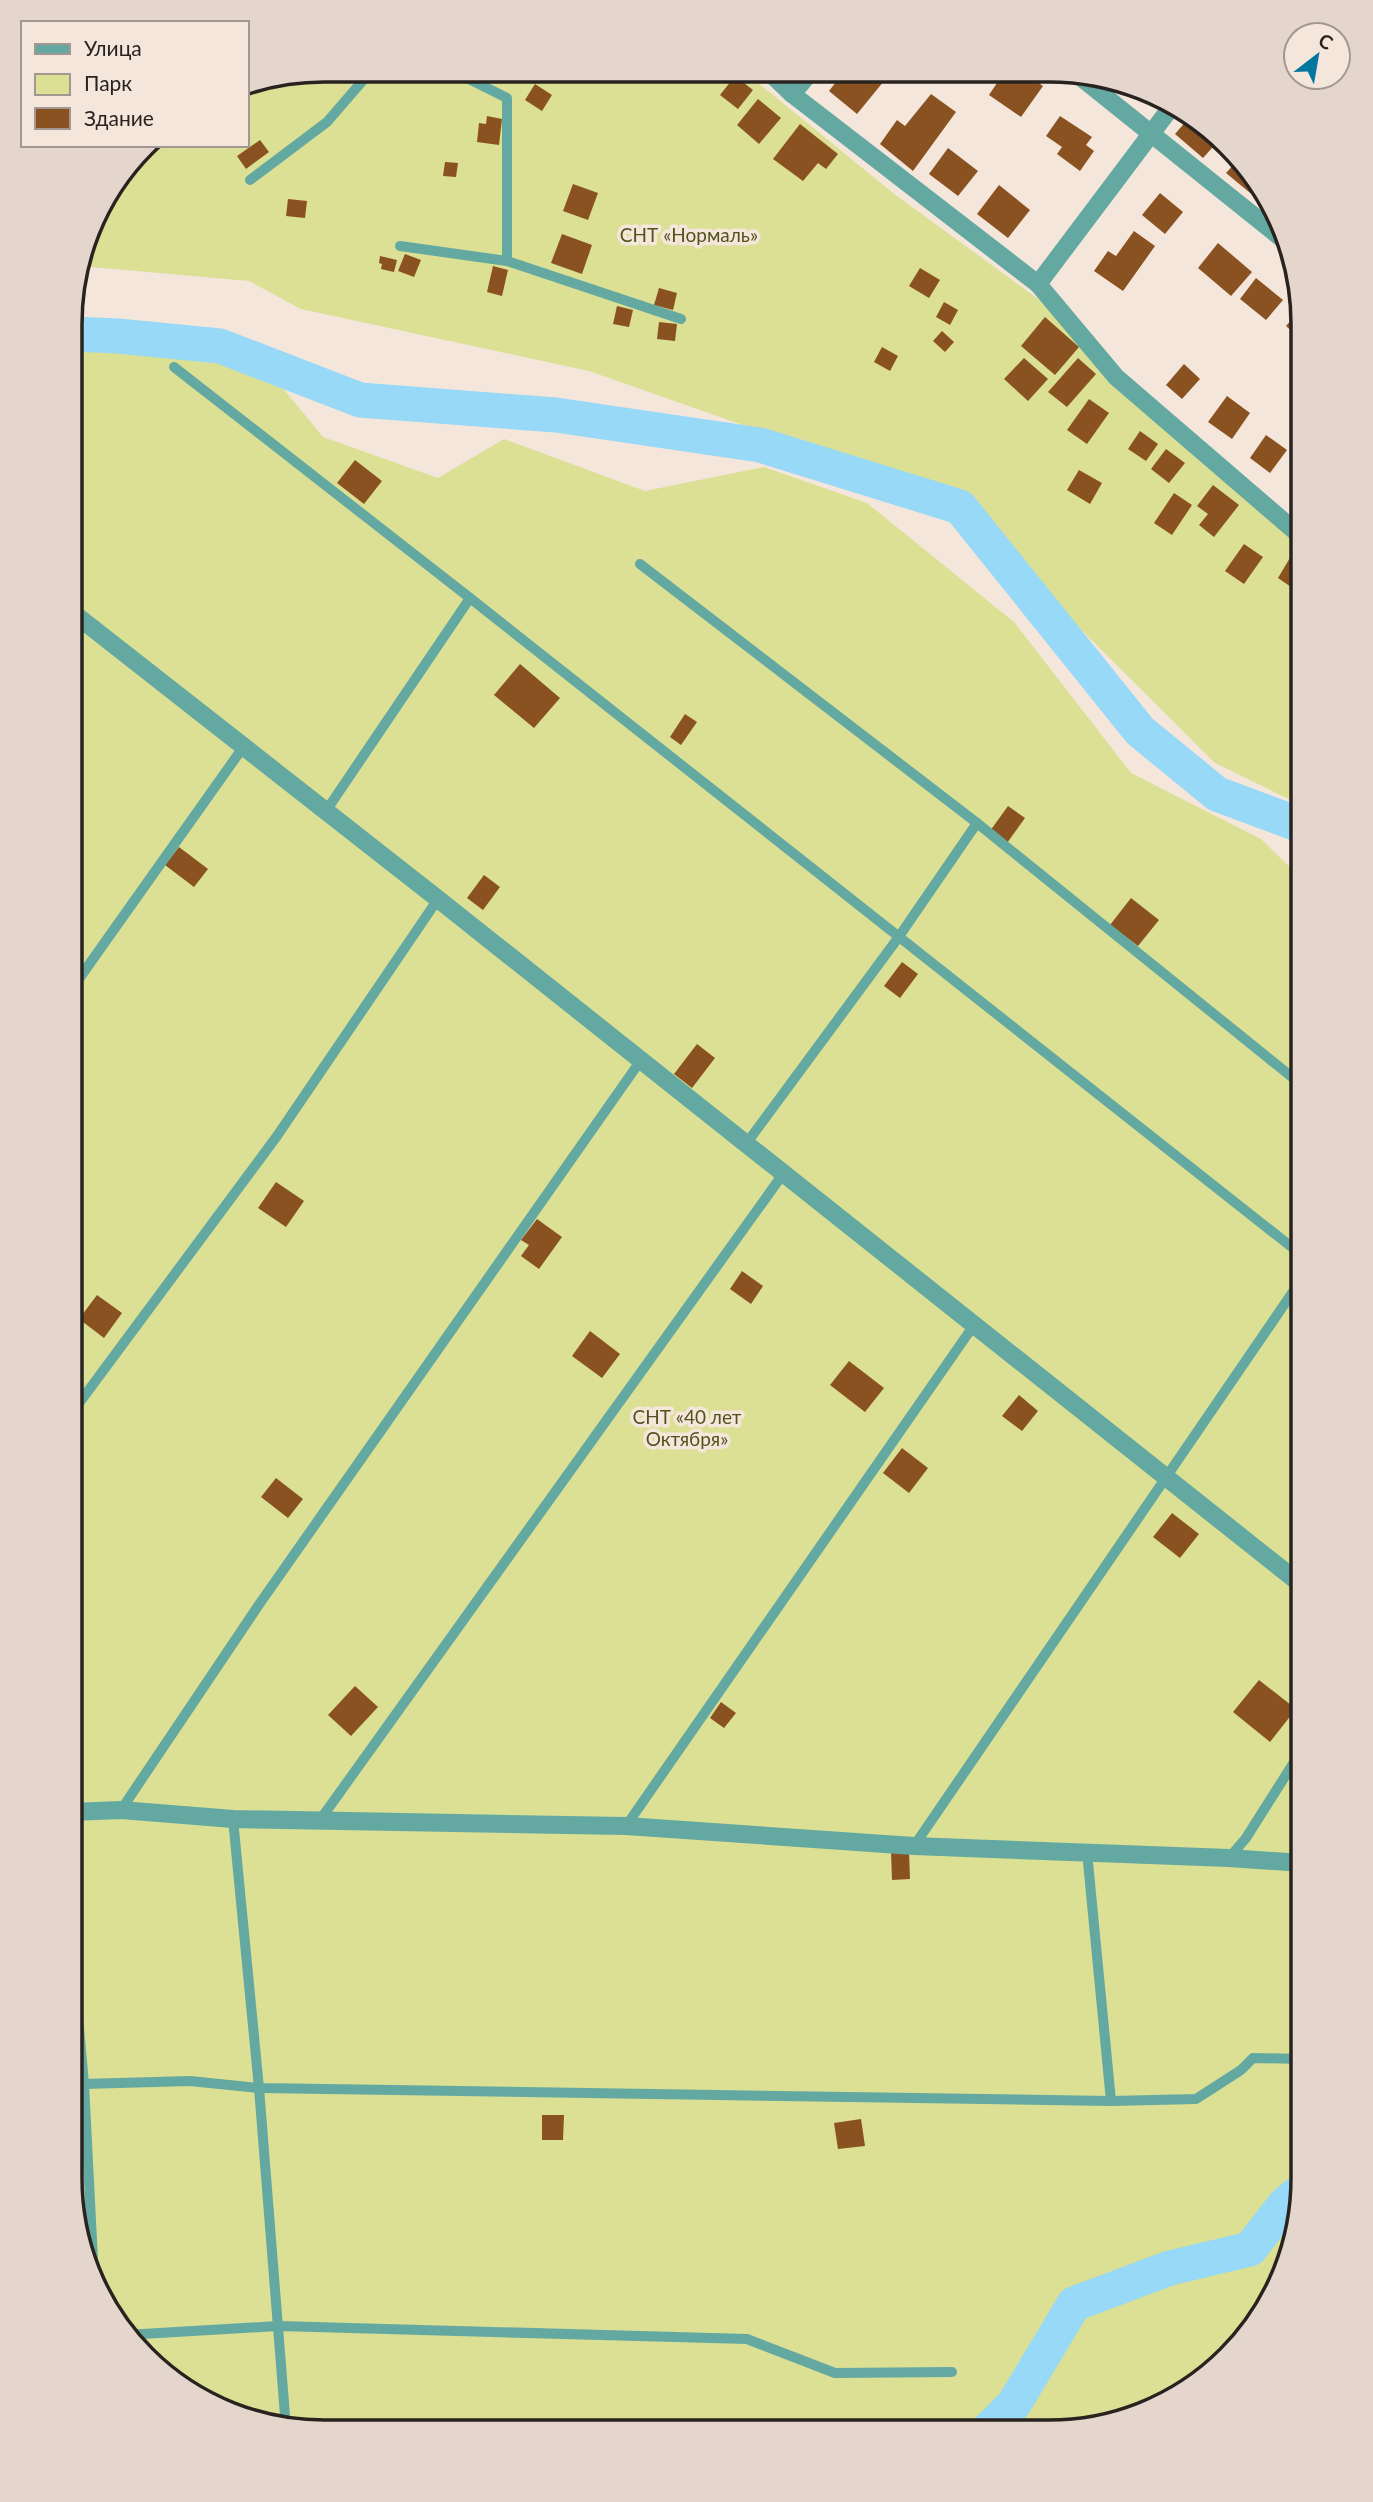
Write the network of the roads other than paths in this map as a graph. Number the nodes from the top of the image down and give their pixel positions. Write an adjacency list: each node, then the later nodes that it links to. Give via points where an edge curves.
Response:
1 (362, 82): 9 (lane, via 327,122)
2 (478, 82): 12 (lane, via 508,98)
3 (779, 82): 6 (street)
4 (802, 82): 6 (street)
5 (1093, 86): 8 (street)
6 (792, 94): 13 (street)
7 (1167, 114): 8 (street)
8 (1152, 134): 10 (street); 13 (street)
9 (250, 180)
10 (1272, 231)
11 (400, 246): 12 (lane)
12 (507, 261): 14 (lane)
13 (1038, 284): 16 (street, via 1116,377)
14 (681, 319)
15 (174, 367): 18 (lane)
16 (1291, 528)
17 (640, 564): 22 (lane)
18 (470, 598): 21 (lane); 24 (lane)
19 (82, 620): 20 (street)
20 (244, 746): 21 (street); 25 (lane)
21 (326, 811): 23 (street)
22 (977, 823): 24 (lane); 27 (lane)
23 (438, 899): 26 (street); 33 (lane, via 277,1136)
24 (898, 937): 28 (lane); 30 (lane)
25 (82, 974)
26 (641, 1060): 28 (street); 37 (lane, via 258,1606)
27 (1291, 1076)
28 (746, 1144): 29 (street)
29 (783, 1174): 32 (street); 40 (lane)
30 (1291, 1246)
31 (1290, 1296): 34 (lane)
32 (974, 1325): 34 (street); 41 (lane)
33 (82, 1400)
34 (1167, 1479): 35 (street); 42 (lane)
35 (1290, 1576)
36 (1290, 1768): 44 (lane)
37 (121, 1810): 38 (street); 39 (street)
38 (82, 1812)
39 (233, 1819): 40 (street); 49 (lane)
40 (320, 1820): 41 (street)
41 (626, 1826): 42 (street)
42 (914, 1846): 43 (street)
43 (1087, 1852): 44 (street); 50 (lane)
44 (1229, 1858): 45 (street)
45 (1290, 1862)
46 (1290, 2059): 50 (lane, via 1254,2058 1196,2099)
47 (82, 2062): 48 (lane)
48 (84, 2084): 49 (lane, via 190,2081); 51 (lane)
49 (259, 2088): 50 (lane); 52 (lane)
50 (1111, 2101)
51 (92, 2245)
52 (278, 2326): 53 (lane); 54 (lane, via 747,2339 835,2373); 55 (lane)
53 (140, 2334)
54 (952, 2372)
55 (285, 2417)

